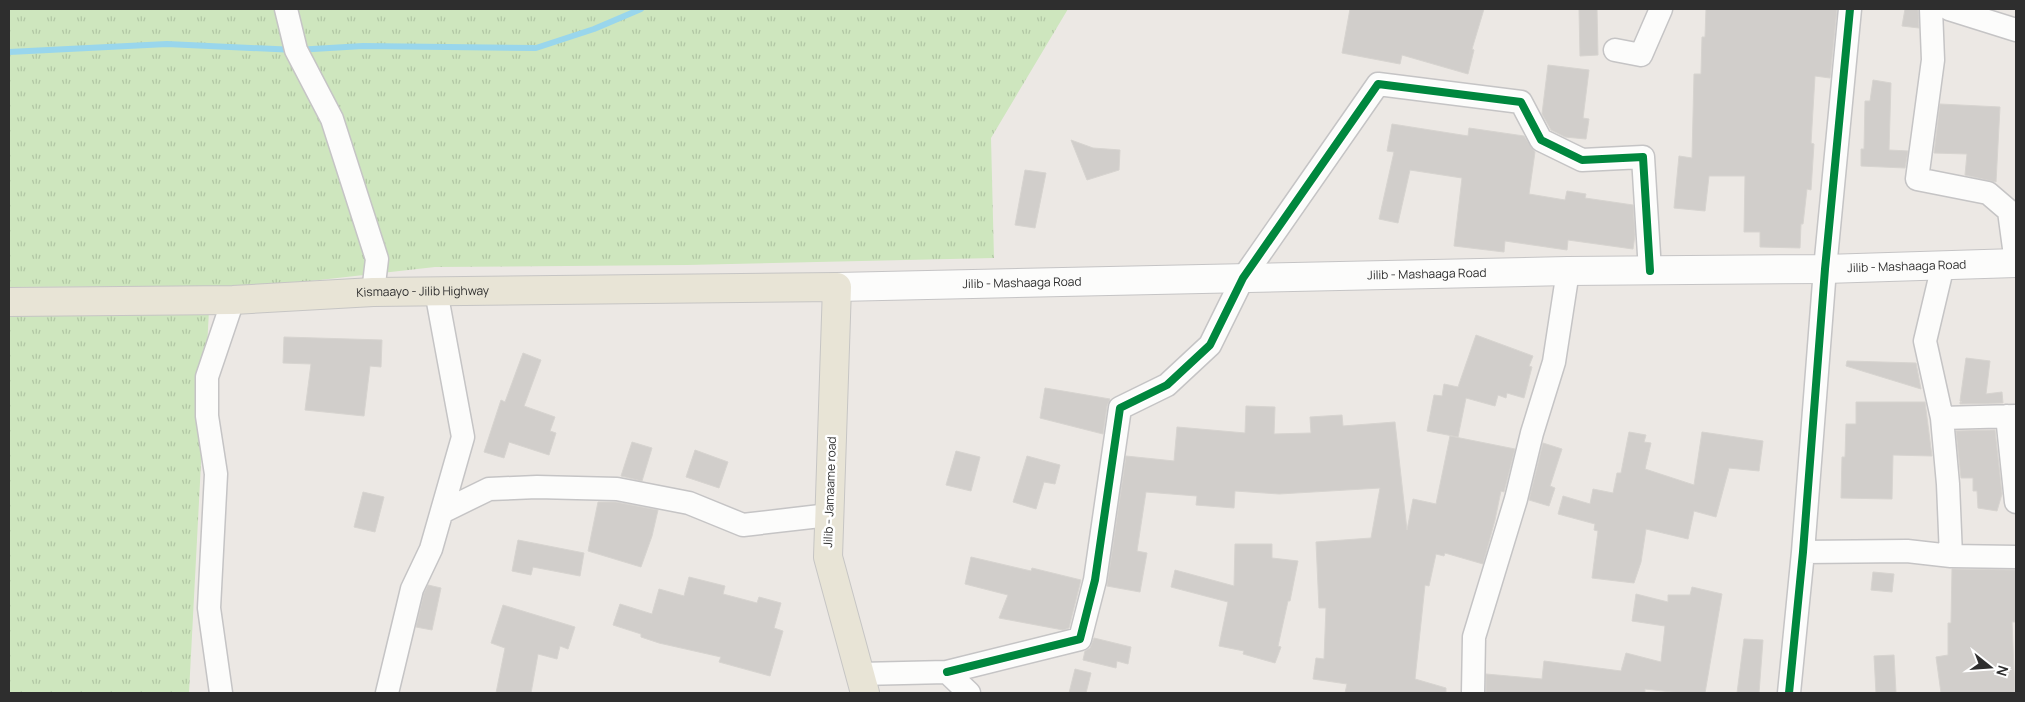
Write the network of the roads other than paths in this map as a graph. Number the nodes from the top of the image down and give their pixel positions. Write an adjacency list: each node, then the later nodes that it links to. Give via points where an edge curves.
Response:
1 (286, 9): 15 (street, via 296,50 332,119 377,259)
2 (1661, 9): 7 (street, via 1641,55)
3 (1850, 9): 10 (street)
4 (1931, 9): 8 (street, via 1933,60 1916,179 1988,193 2009,211)
5 (1949, 9): 6 (street)
6 (2016, 30)
7 (1615, 50)
8 (2016, 263): 9 (main road, Jilib - Mashaaga Road)
9 (1943, 265): 10 (main road, Jilib - Mashaaga Road); 20 (street, via 1925,341)
10 (1825, 269): 11 (main road, Jilib - Mashaaga Road); 24 (street)
11 (1650, 271): 12 (main road, Jilib - Mashaaga Road); 13 (street, via 1643,157 1582,160 1541,140 1521,102 1378,84)
12 (1568, 272): 13 (main road, Jilib - Mashaaga Road); 32 (street, via 1554,362 1474,637)
13 (1244, 278): 14 (main road, Jilib - Mashaaga Road); 27 (street, via 1210,345 1167,385 1120,408 1095,580 1080,639)
14 (837, 287): 16 (main road, Kismaayo - Jilib Highway); 23 (main road, Jilib - Jamaame road)
15 (373, 292): 16 (main road, Kismaayo - Jilib Highway); 17 (main road, Kismaayo - Jilib Highway)
16 (436, 292): 22 (street, via 463,438)
17 (233, 300): 18 (main road, Kismaayo - Jilib Highway); 29 (street, via 207,377 207,416 216,474 209,608)
18 (9, 302)
19 (2012, 416): 20 (street); 21 (street)
20 (1942, 418): 25 (street)
21 (2016, 502)
22 (442, 512): 23 (street, via 489,489 537,487 617,489 689,504 743,525); 30 (street, via 431,549 412,589)
23 (829, 515): 28 (main road, Jilib - Jamaame road, via 828,557)
24 (1803, 552): 25 (street, via 1907,551); 33 (street)
25 (1951, 556): 26 (street)
26 (2016, 557)
27 (947, 672): 28 (street); 31 (street)
28 (862, 684)
29 (221, 693)
30 (387, 693)
31 (968, 693)
32 (1473, 693)
33 (1789, 693)

